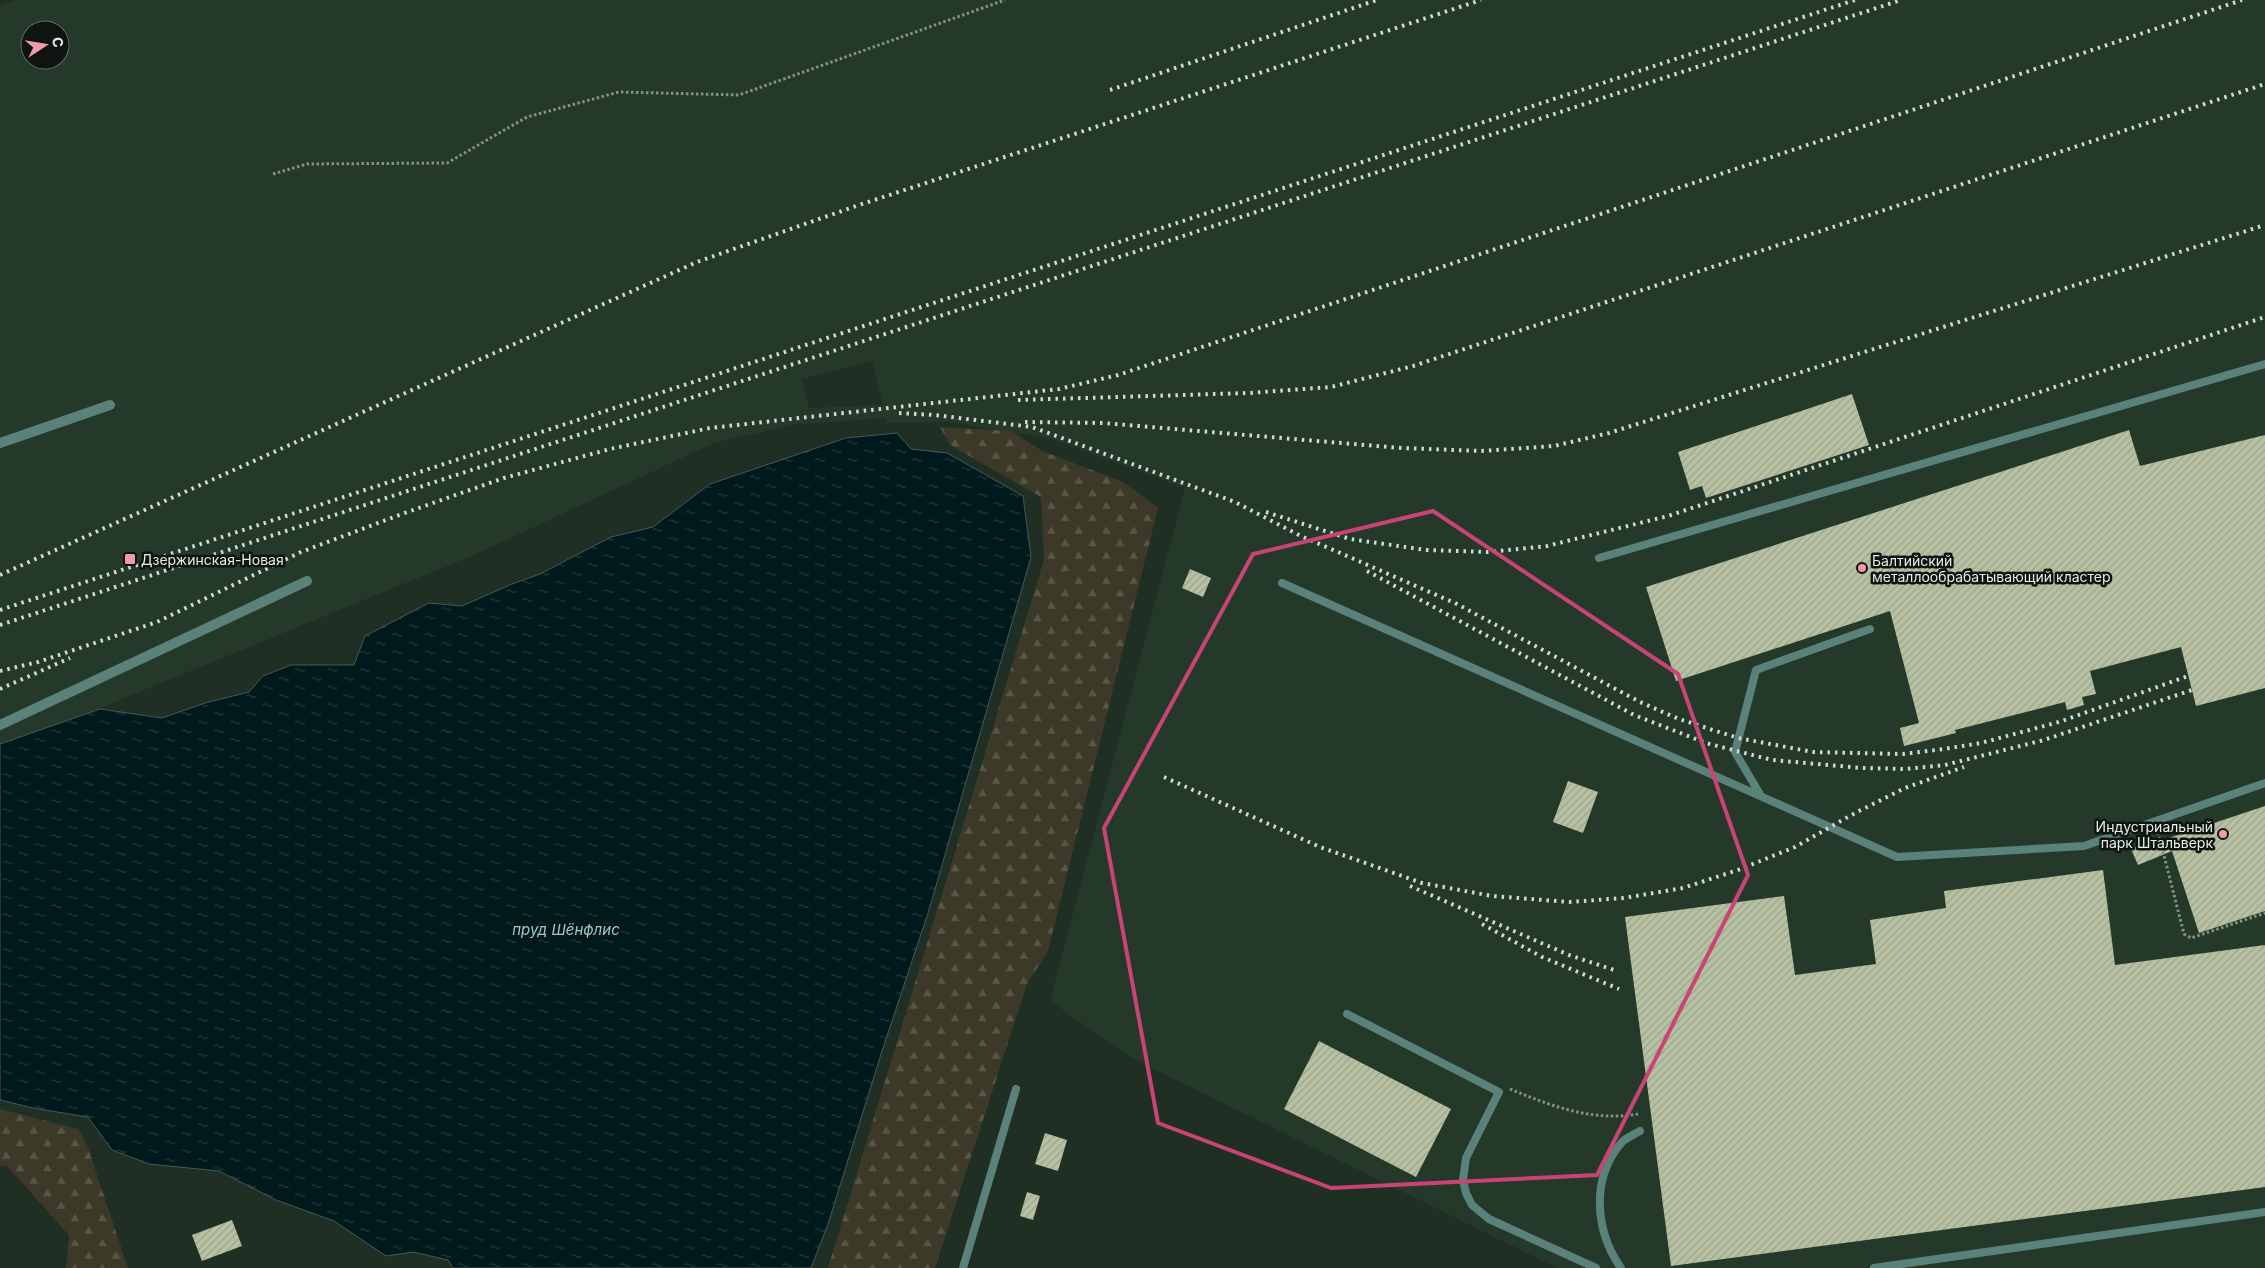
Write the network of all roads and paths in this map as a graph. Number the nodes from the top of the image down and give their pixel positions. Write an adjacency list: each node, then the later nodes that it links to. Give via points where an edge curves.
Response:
1 (1005, 0): 2 (path, via 739,95 619,92 527,118 447,163 307,164)
2 (273, 174)
3 (2265, 364): 6 (lane)
4 (110, 405): 5 (street)
5 (0, 443)
6 (1599, 558)
7 (306, 581): 10 (street)
8 (1282, 583): 12 (lane)
9 (1870, 629): 12 (lane, via 1756,670 1735,752)
10 (0, 725)
11 (2265, 783): 13 (lane)
12 (1760, 796): 13 (lane, via 1897,857 2084,846)
13 (2155, 822): 14 (path, via 2184,934 2191,938)
14 (2265, 913)
15 (1347, 1014): 17 (lane)
16 (1016, 1089): 21 (lane)
17 (1499, 1092): 18 (path, via 1507,1088 1541,1102 1596,1116); 22 (lane, via 1466,1158 1463,1180 1472,1205 1488,1219)
18 (1638, 1114)
19 (1640, 1131): 23 (lane, via 1624,1140 1613,1155 1599,1199 1602,1230)
20 (2265, 1212): 24 (lane)
21 (963, 1268)
22 (1596, 1268)
23 (1621, 1268)
24 (1874, 1268)

